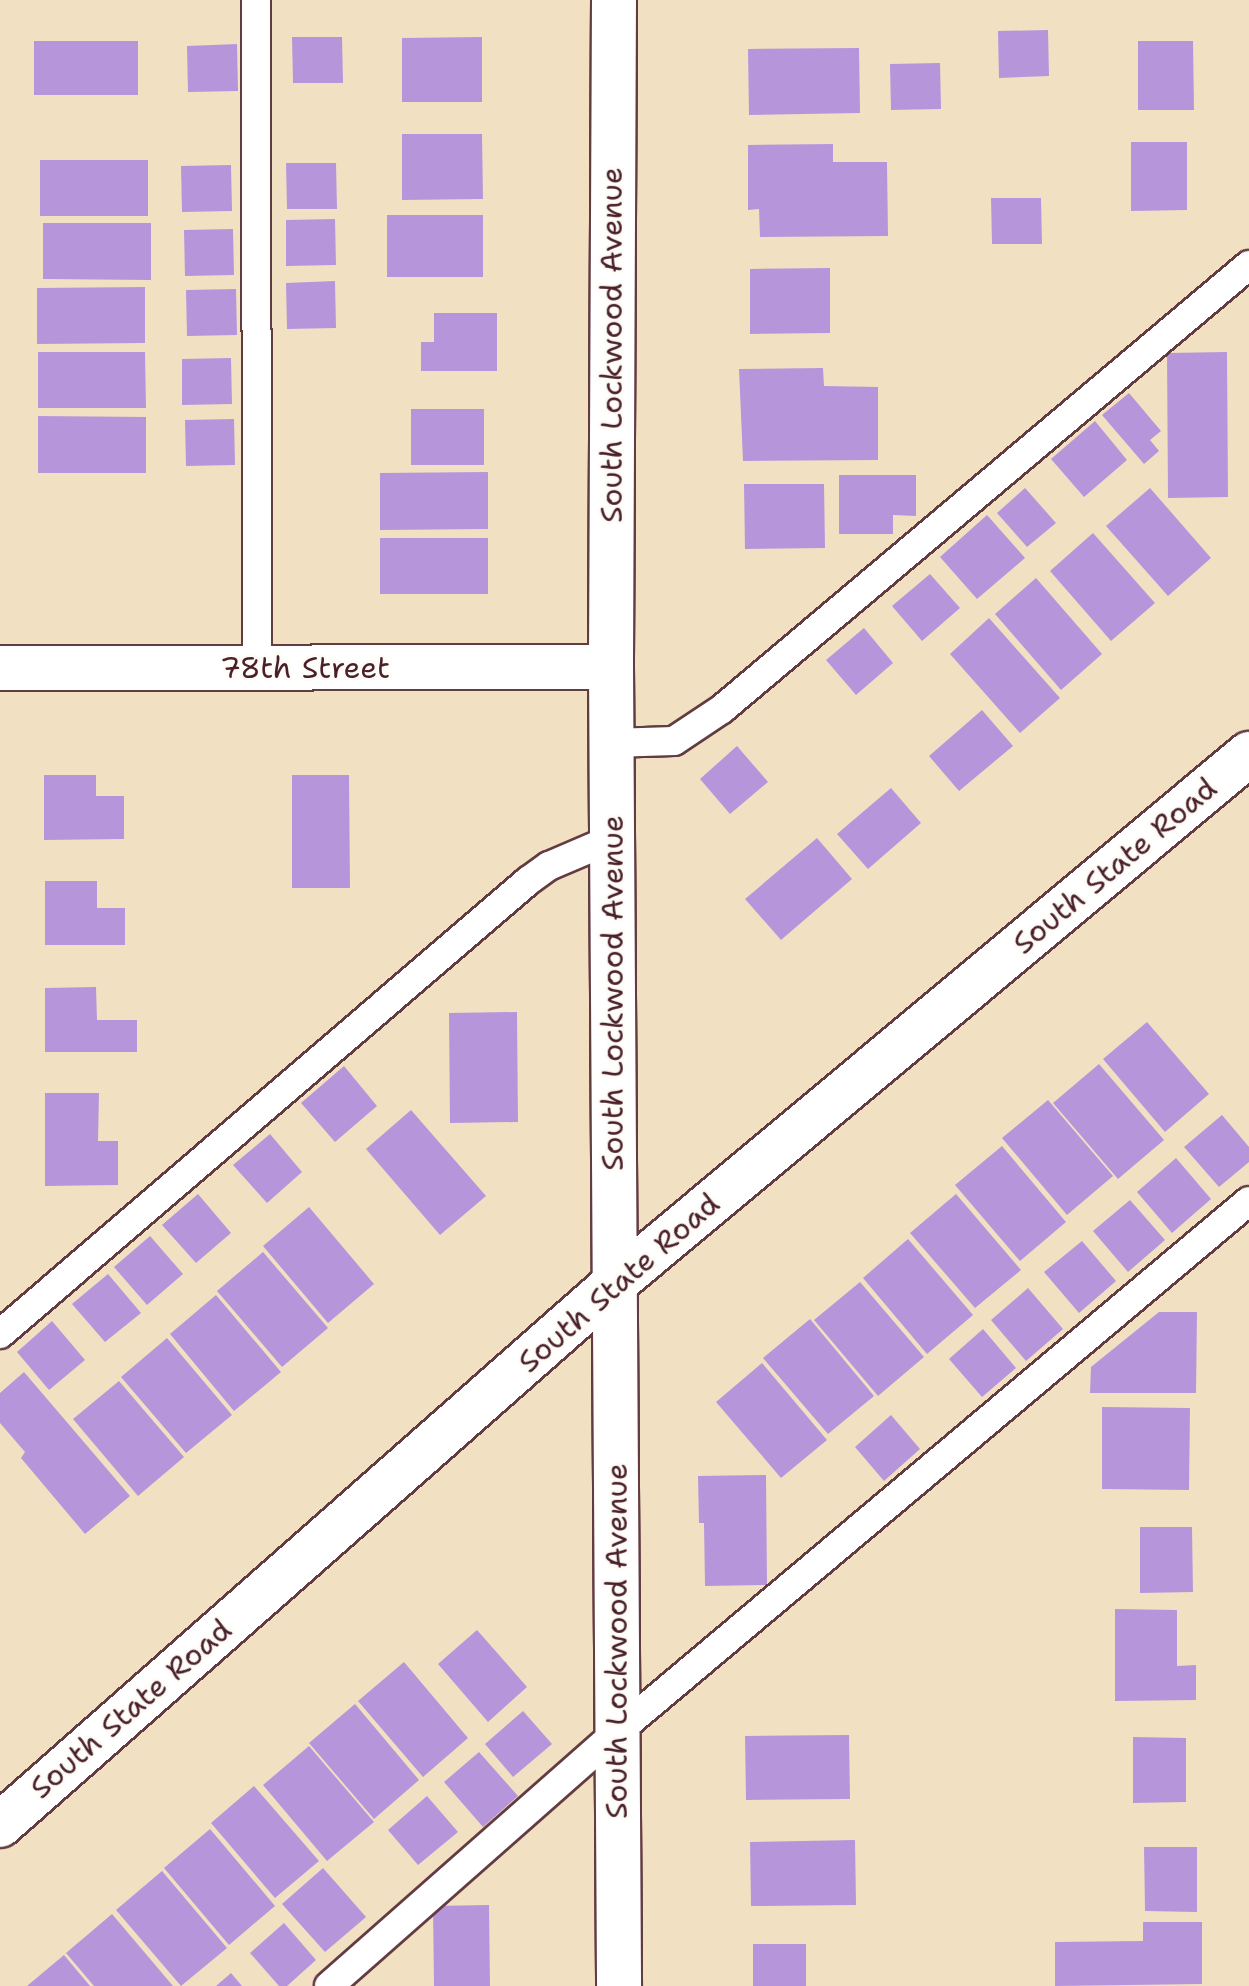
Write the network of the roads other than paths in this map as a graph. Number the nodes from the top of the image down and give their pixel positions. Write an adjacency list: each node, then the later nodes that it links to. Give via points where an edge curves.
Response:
1 (256, 0): 6 (lane)
2 (614, 0): 4 (street, South Lockwood Avenue)
3 (1249, 265): 7 (lane, via 722,709 674,741)
4 (611, 667): 6 (street, 78th Street); 7 (street, South Lockwood Avenue)
5 (0, 668): 6 (street, 78th Street)
6 (257, 668)
7 (611, 743): 9 (street, South Lockwood Avenue)
8 (1249, 754): 11 (street, South State Road)
9 (612, 839): 11 (street, South Lockwood Avenue); 12 (lane, via 549,866 528,881)
10 (1249, 1201): 13 (lane)
11 (615, 1283): 13 (street, South Lockwood Avenue); 14 (street, South State Road)
12 (0, 1334)
13 (617, 1732): 15 (lane); 16 (street, South Lockwood Avenue)
14 (0, 1825)
15 (329, 1986)
16 (619, 1986)

